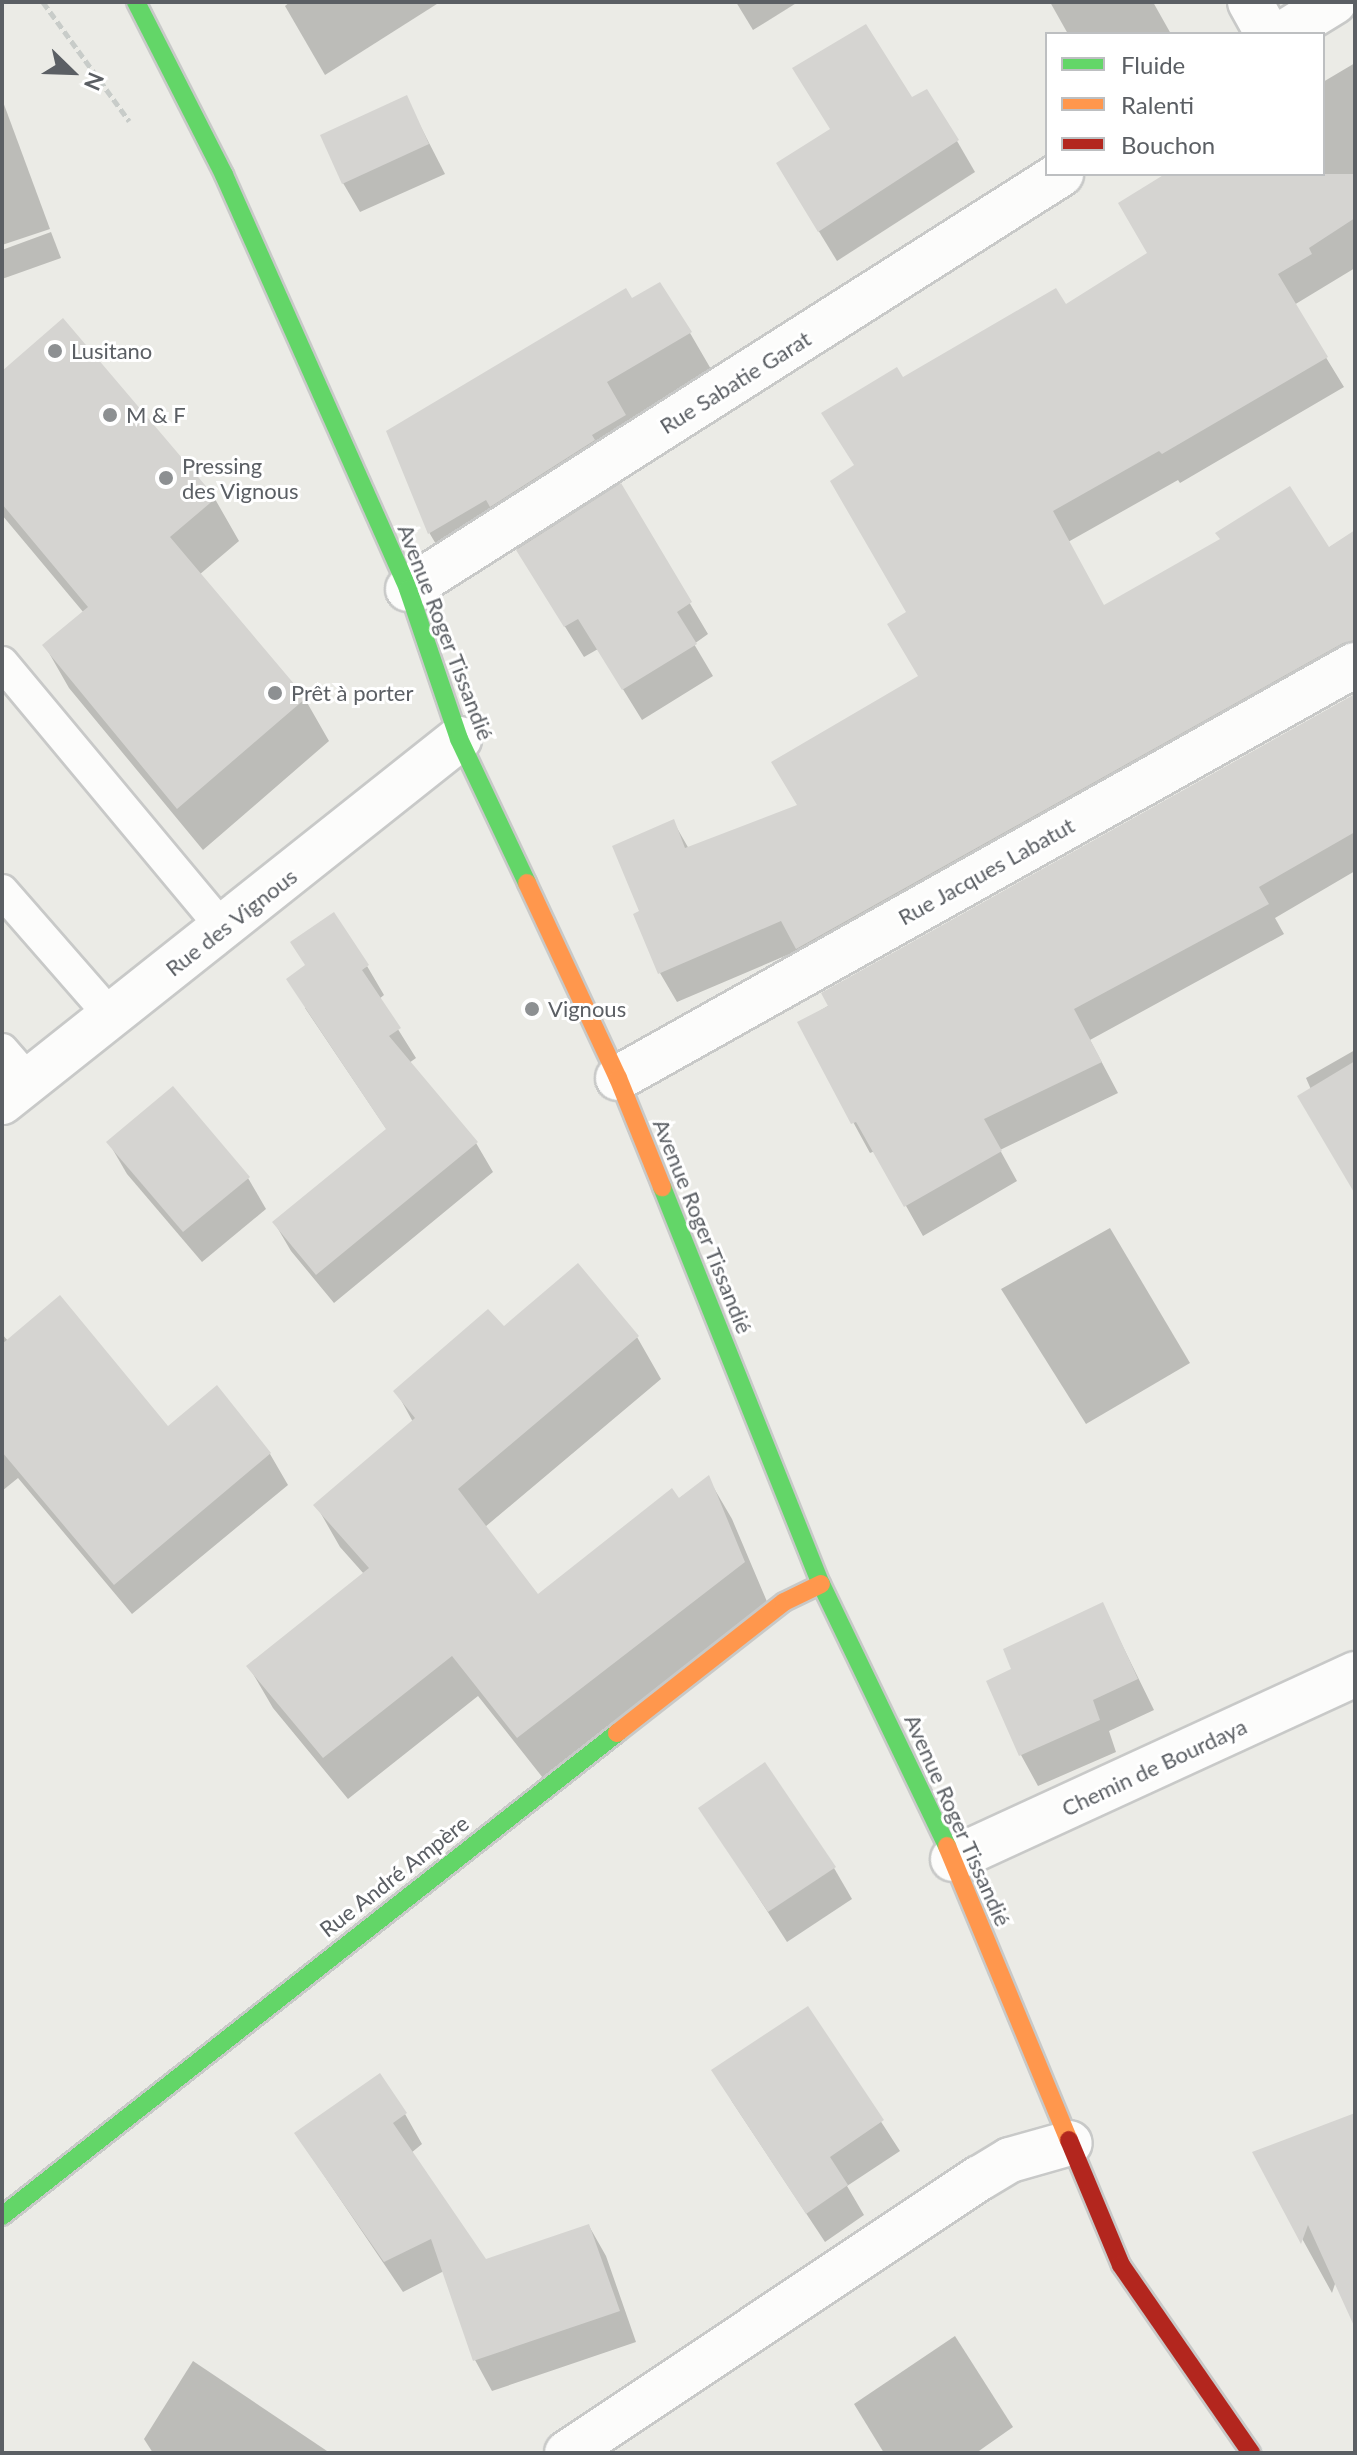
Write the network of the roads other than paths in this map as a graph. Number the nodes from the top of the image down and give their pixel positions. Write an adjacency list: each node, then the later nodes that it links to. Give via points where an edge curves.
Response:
1 (136, 2): 7 (main road, Avenue Roger Tissandié, via 224,175)
2 (1250, 2): 4 (street)
3 (1334, 2): 5 (street)
4 (1267, 32)
5 (1285, 32)
6 (1058, 176): 7 (street, Rue Sabatie Garat)
7 (408, 589): 10 (main road, Avenue Roger Tissandié)
8 (2, 663): 12 (lane)
9 (1355, 665): 15 (street, Rue Jacques Labatut)
10 (459, 739): 12 (street, Rue des Vignous); 15 (main road, Avenue Roger Tissandié)
11 (2, 891): 13 (lane)
12 (223, 928): 13 (street, Rue des Vignous)
13 (111, 1016): 14 (street, Rue des Vignous)
14 (11, 1078)
15 (618, 1078): 16 (main road, Avenue Roger Tissandié)
16 (821, 1584): 18 (main road, Avenue Roger Tissandié); 20 (main road, Rue André Ampère, via 784,1602)
17 (1355, 1674): 18 (street, Chemin de Bourdaya)
18 (953, 1859): 19 (main road, Avenue Roger Tissandié)
19 (1070, 2143): 21 (street, via 1010,2160 980,2178); 22 (main road, Avenue Roger Tissandié, via 1121,2265)
20 (2, 2216)
21 (567, 2453)
22 (1251, 2453)

